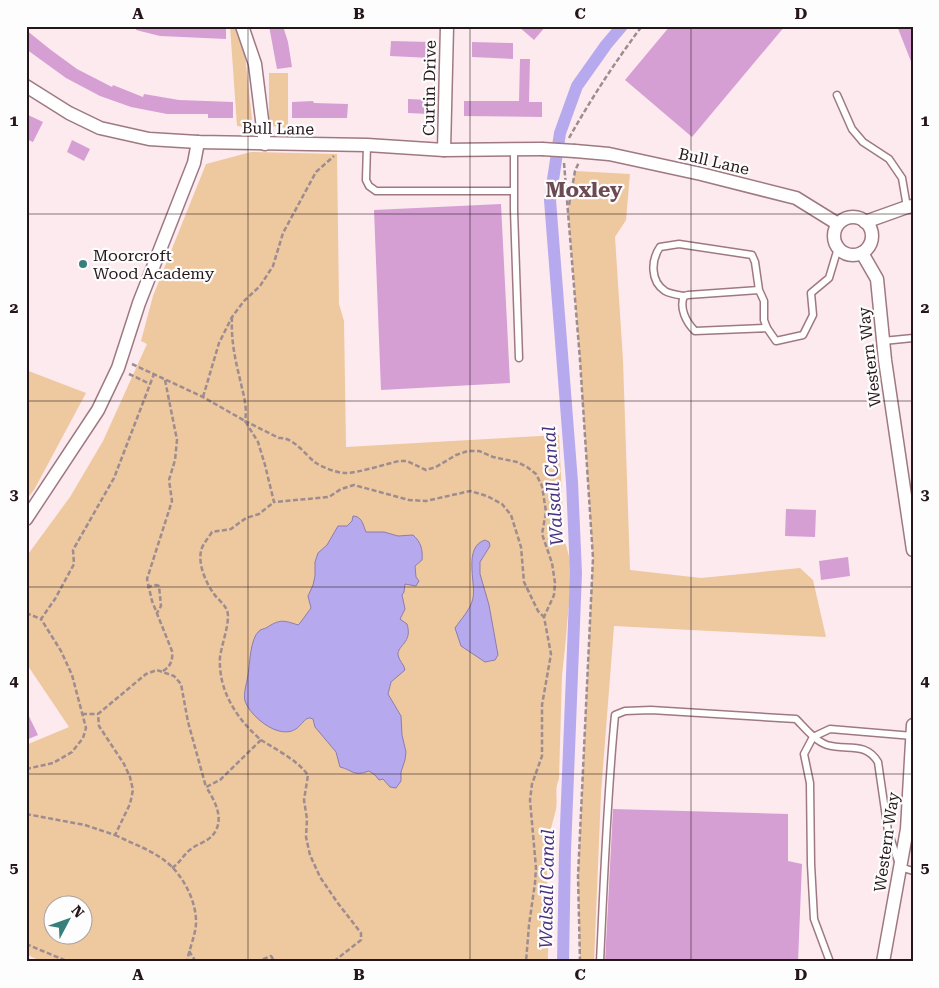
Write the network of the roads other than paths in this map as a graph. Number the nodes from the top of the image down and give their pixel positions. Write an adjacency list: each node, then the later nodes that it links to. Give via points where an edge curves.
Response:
1 (242, 26): 6 (street, via 255,64)
2 (447, 26): 8 (street, Curtin Drive)
3 (26, 86): 5 (street, Bull Lane, via 100,128 149,139)
4 (837, 95): 11 (lane, via 852,129 863,142 889,160 902,178)
5 (198, 142): 6 (street, Bull Lane); 23 (street, via 194,163 139,304 118,368 98,410)
6 (265, 144): 7 (street, Bull Lane)
7 (367, 145): 8 (street, Bull Lane); 10 (lane, via 366,180 376,190)
8 (444, 150): 9 (street, Bull Lane)
9 (514, 150): 10 (lane); 13 (street, Bull Lane, bridge, via 609,154 701,174 796,198)
10 (513, 191): 21 (lane)
11 (910, 207): 12 (street)
12 (865, 222): 13 (street, via 854,217); 15 (street, via 872,238)
13 (838, 224): 14 (street, via 834,236)
14 (838, 248): 15 (street, via 849,254); 18 (lane, via 829,278 811,293 812,315 803,335 776,341)
15 (862, 253): 20 (street, Western Way, via 877,278)
16 (759, 290): 17 (lane); 17 (lane, via 752,255 679,244 660,247 655,254 655,278 665,291); 18 (lane, via 764,300)
17 (684, 296): 18 (lane, via 681,307 695,331)
18 (767, 328)
19 (913, 338): 20 (lane)
20 (883, 341): 22 (street, Western Way)
21 (519, 358)
22 (909, 498): 24 (street, Western Way)
23 (26, 519)
24 (913, 550)
25 (913, 725): 26 (street, Western Way)
26 (912, 736): 27 (lane, via 830,729); 28 (street, Western Way, via 907,829)
27 (813, 737): 28 (lane, via 826,745 872,753 878,762 888,831); 30 (lane, via 796,719 651,710 625,711 615,715); 31 (lane, via 804,754 810,783 814,919)
28 (900, 867): 29 (lane); 32 (street, Western Way)
29 (913, 871)
30 (600, 962)
31 (830, 962)
32 (884, 962)

